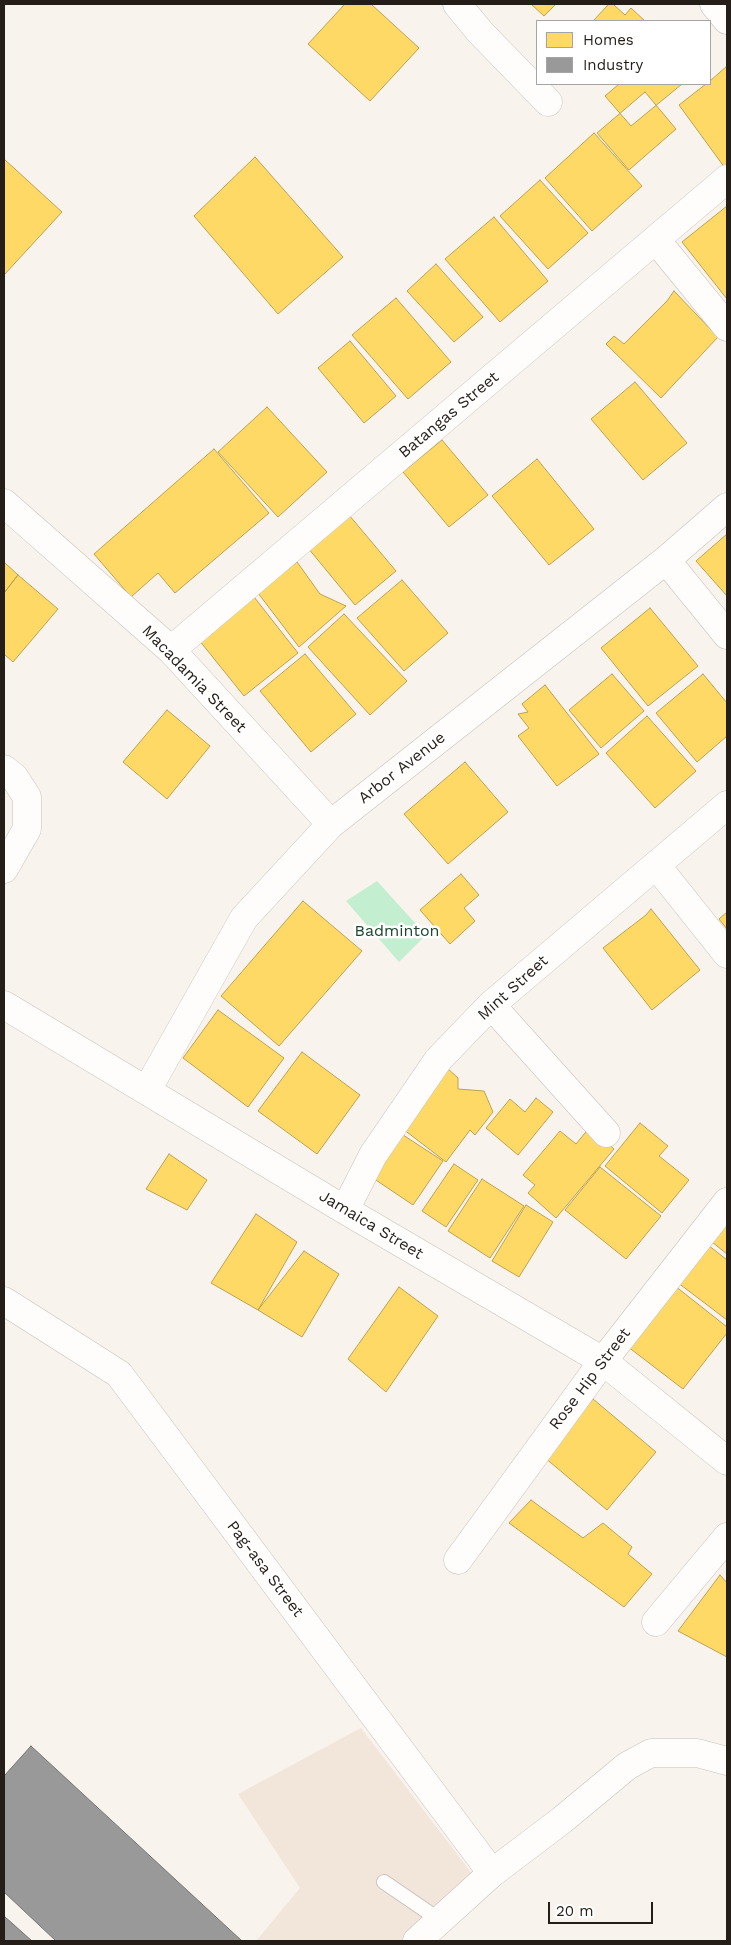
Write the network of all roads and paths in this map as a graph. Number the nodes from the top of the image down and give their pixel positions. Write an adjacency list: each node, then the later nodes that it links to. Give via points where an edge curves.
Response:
1 (457, 4): 4 (street)
2 (714, 4): 3 (street)
3 (727, 20)
4 (548, 102)
5 (727, 180): 6 (street, Batangas Street)
6 (656, 240): 7 (street); 12 (street, Batangas Street)
7 (727, 327)
8 (4, 503): 12 (street, Macadamia Street)
9 (727, 507): 10 (street, Arbor Avenue)
10 (666, 560): 11 (street); 15 (street, Arbor Avenue)
11 (727, 635)
12 (171, 650): 15 (street, Macadamia Street)
13 (4, 769): 17 (street, via 14,777 27,797 27,830)
14 (727, 806): 16 (street, Mint Street)
15 (330, 824): 21 (street, Arbor Avenue, via 244,918)
16 (656, 865): 18 (street); 20 (street, Mint Street)
17 (4, 869)
18 (727, 954)
19 (4, 1005): 21 (street, Jamaica Street)
20 (492, 1005): 22 (street); 24 (street, Mint Street, via 438,1060 373,1155)
21 (147, 1090): 24 (street, Jamaica Street)
22 (606, 1133)
23 (727, 1202): 26 (street, Rose Hip Street)
24 (345, 1210): 26 (street, Jamaica Street)
25 (4, 1301): 32 (street, Pag-asa Street, via 119,1374)
26 (603, 1361): 27 (street, Jamaica Street); 29 (street, Rose Hip Street)
27 (727, 1461)
28 (727, 1537): 30 (street)
29 (458, 1560)
30 (656, 1622)
31 (727, 1761): 32 (street, via 697,1753 651,1753 627,1766)
32 (492, 1873): 34 (street)
33 (384, 1882): 34 (lane)
34 (441, 1921): 35 (street)
35 (417, 1941)

